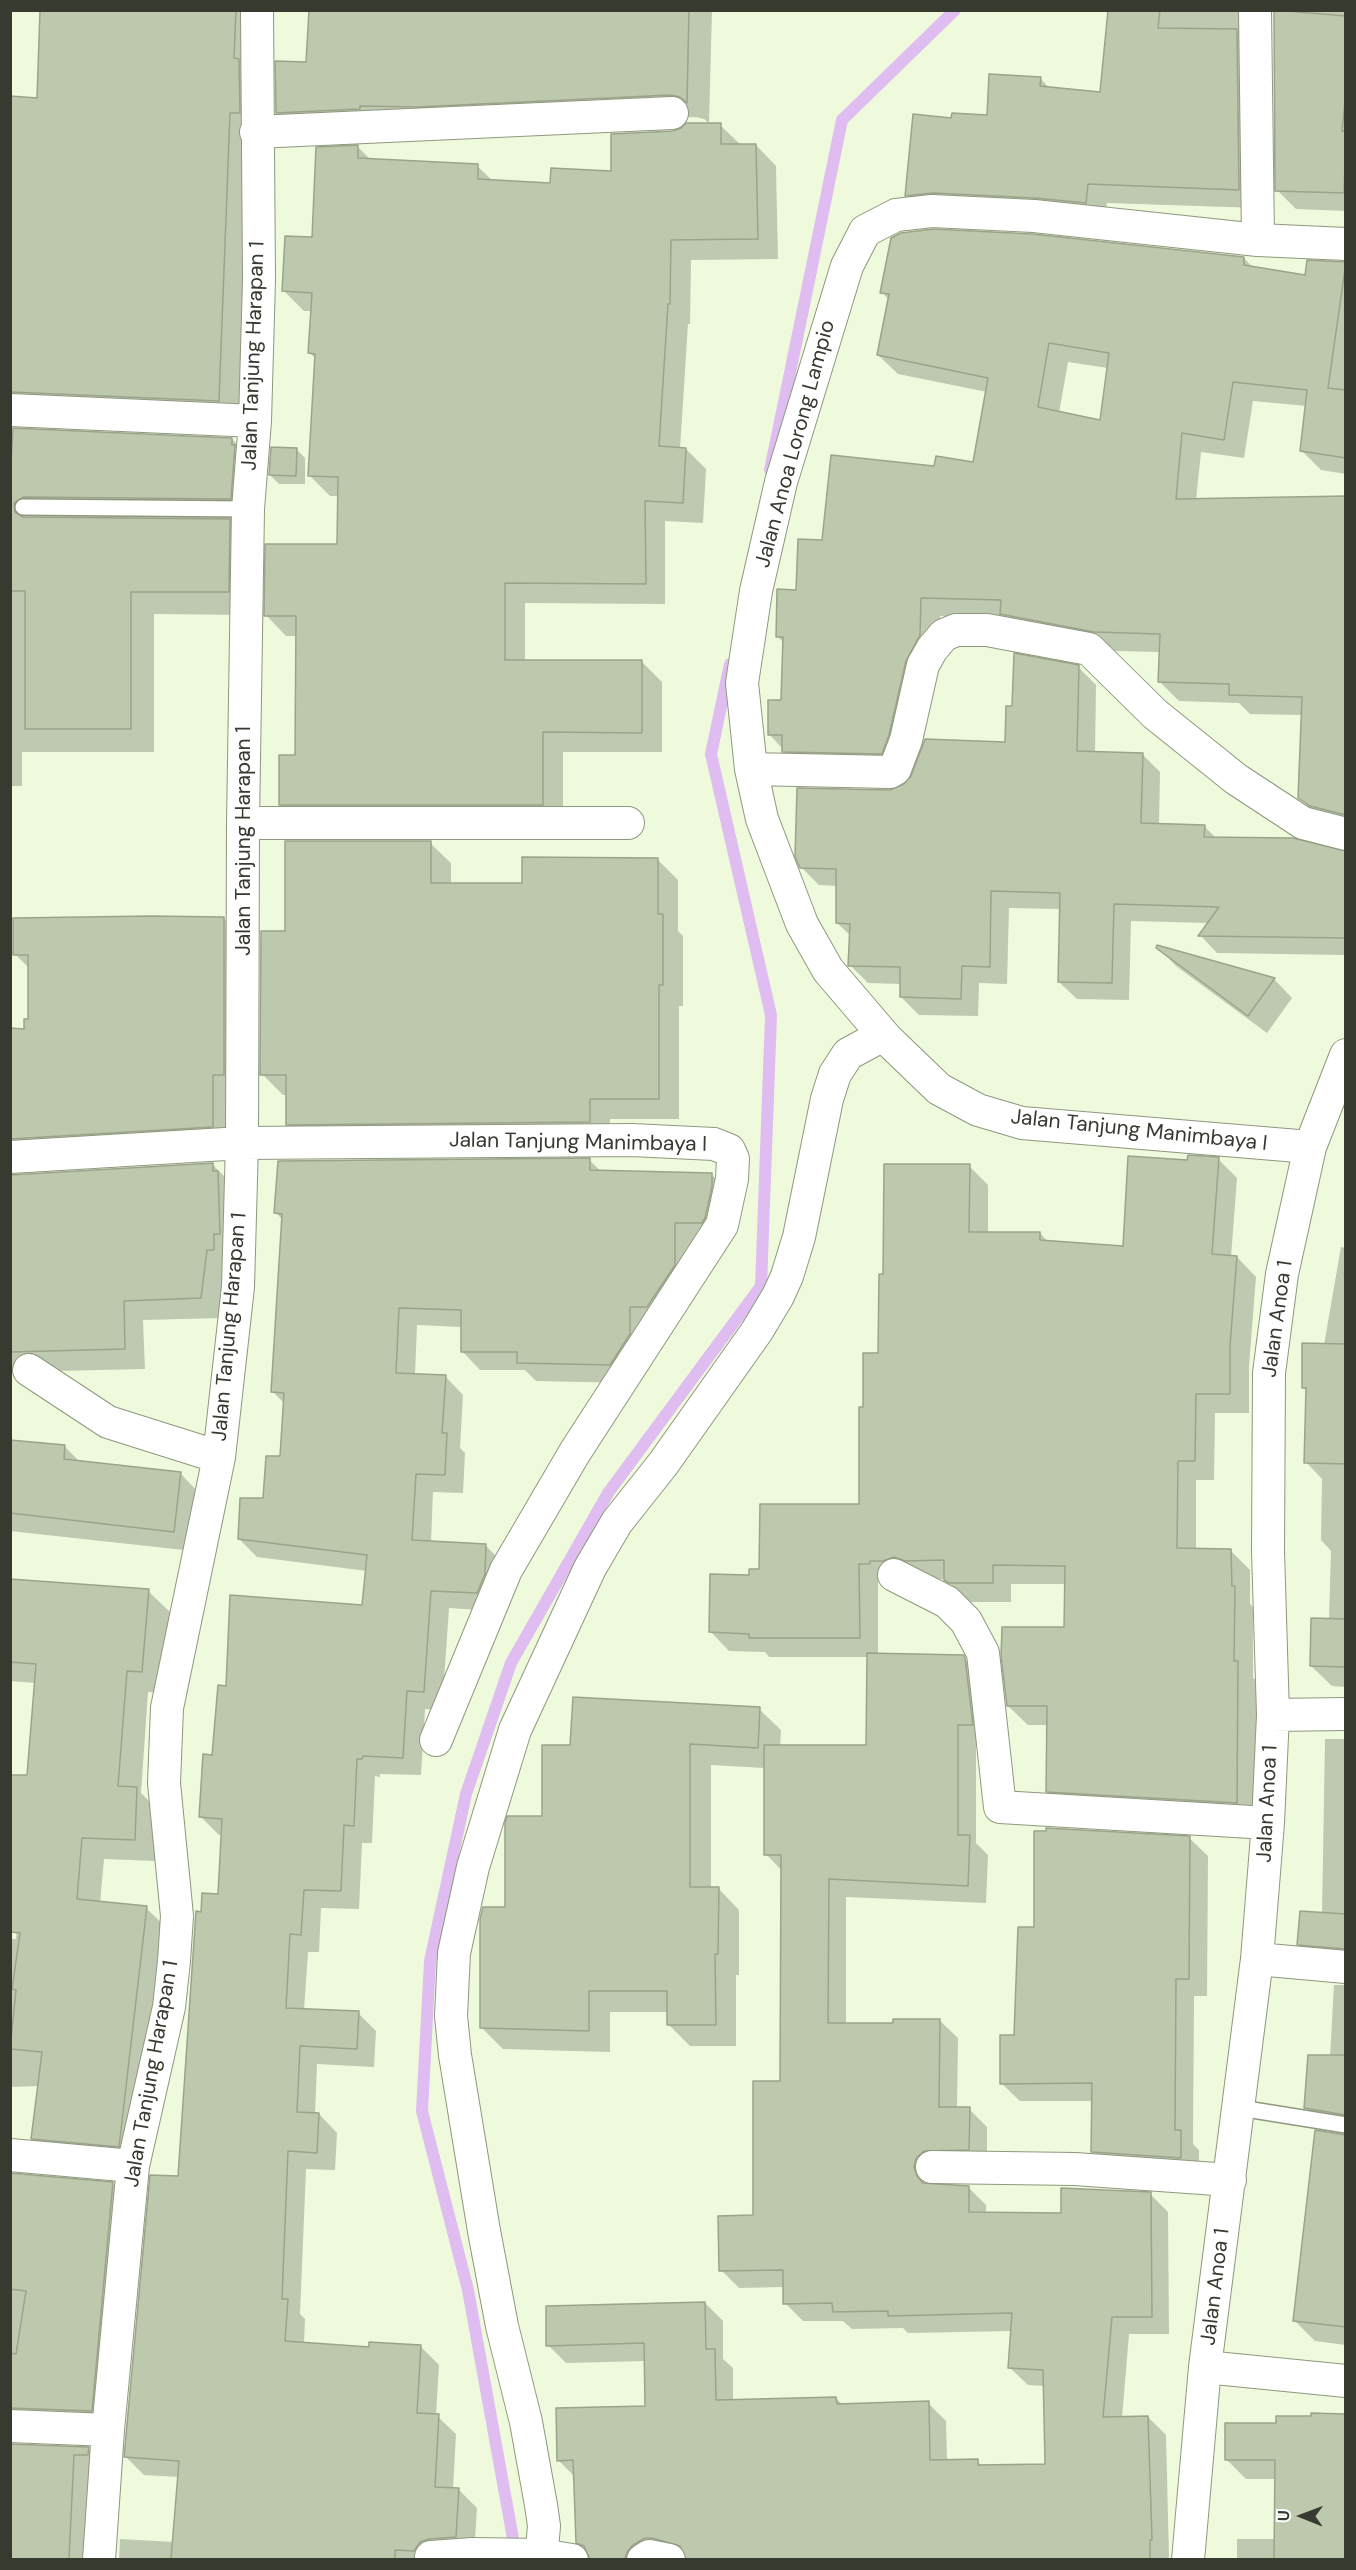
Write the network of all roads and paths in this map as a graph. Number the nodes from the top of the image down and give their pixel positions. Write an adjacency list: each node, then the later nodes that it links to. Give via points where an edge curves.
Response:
1 (257, 10): 4 (street, Jalan Tanjung Harapan 1)
2 (1256, 10): 5 (street)
3 (672, 113): 4 (street)
4 (256, 132): 8 (street, Jalan Tanjung Harapan 1, via 259,280)
5 (1258, 240): 6 (street, Jalan Anoa Lorong Lampio); 11 (street, Jalan Anoa Lorong Lampio, via 1034,216 932,211 896,215 865,231 847,266 781,482 756,591 742,683)
6 (1346, 244)
7 (10, 410): 8 (street)
8 (255, 421): 10 (street, Jalan Tanjung Harapan 1)
9 (23, 507): 10 (lane)
10 (248, 509): 12 (street, Jalan Tanjung Harapan 1)
11 (751, 769): 14 (street, via 895,770 923,665 932,648 944,635 956,630 987,630 1089,649 1149,708 1236,779 1303,823); 15 (street, Jalan Anoa Lorong Lampio, via 762,819 802,924 828,970)
12 (243, 823): 13 (street); 18 (street, Jalan Tanjung Harapan 1)
13 (628, 823)
14 (1346, 834)
15 (883, 1035): 17 (street, Jalan Anoa Lorong Lampio); 41 (street, via 848,1054 835,1074 799,1237 778,1296 663,1464 617,1522 590,1568 515,1730 473,1867 454,1953 454,2045 486,2241 541,2505 544,2526)
16 (1346, 1055): 19 (street, Jalan Anoa 1)
17 (939, 1089): 19 (street, Jalan Tanjung Manimbaya I, via 978,1110 1022,1123)
18 (242, 1143): 20 (street, Jalan Tanjung Manimbaya I); 22 (street, Jalan Tanjung Harapan 1, via 238,1287); 26 (street, Jalan Tanjung Manimbaya I, via 632,1140 714,1144 723,1146 731,1155 732,1179 722,1225 575,1452 506,1570)
19 (1310, 1147): 25 (street, Jalan Anoa 1, via 1282,1274 1269,1373 1268,1551)
20 (10, 1157)
21 (28, 1370): 22 (street, via 108,1422)
22 (219, 1457): 33 (street, Jalan Tanjung Harapan 1, via 166,1708 164,1783 177,1917 169,2007)
23 (894, 1575): 27 (street, via 947,1602 966,1621 983,1653 1000,1807)
24 (1346, 1714): 25 (street)
25 (1273, 1715): 27 (street, Jalan Anoa 1)
26 (436, 1740)
27 (1268, 1823): 28 (street, Jalan Anoa 1)
28 (1257, 1959): 29 (street); 30 (street, Jalan Anoa 1)
29 (1346, 1967)
30 (1240, 2108): 31 (lane); 35 (street, Jalan Anoa 1)
31 (1346, 2125)
32 (10, 2155): 33 (street)
33 (133, 2166): 39 (street, Jalan Tanjung Harapan 1)
34 (932, 2167): 35 (street, via 1075,2169)
35 (1230, 2180): 36 (street, Jalan Anoa 1)
36 (1205, 2367): 37 (street); 46 (street, Jalan Anoa 1)
37 (1346, 2381)
38 (10, 2426): 39 (street)
39 (108, 2430): 42 (street, Jalan Tanjung Harapan 1)
40 (431, 2557): 41 (street)
41 (538, 2557): 43 (street)
42 (99, 2559)
43 (572, 2559)
44 (643, 2559): 45 (street)
45 (669, 2559)
46 (1188, 2559)

